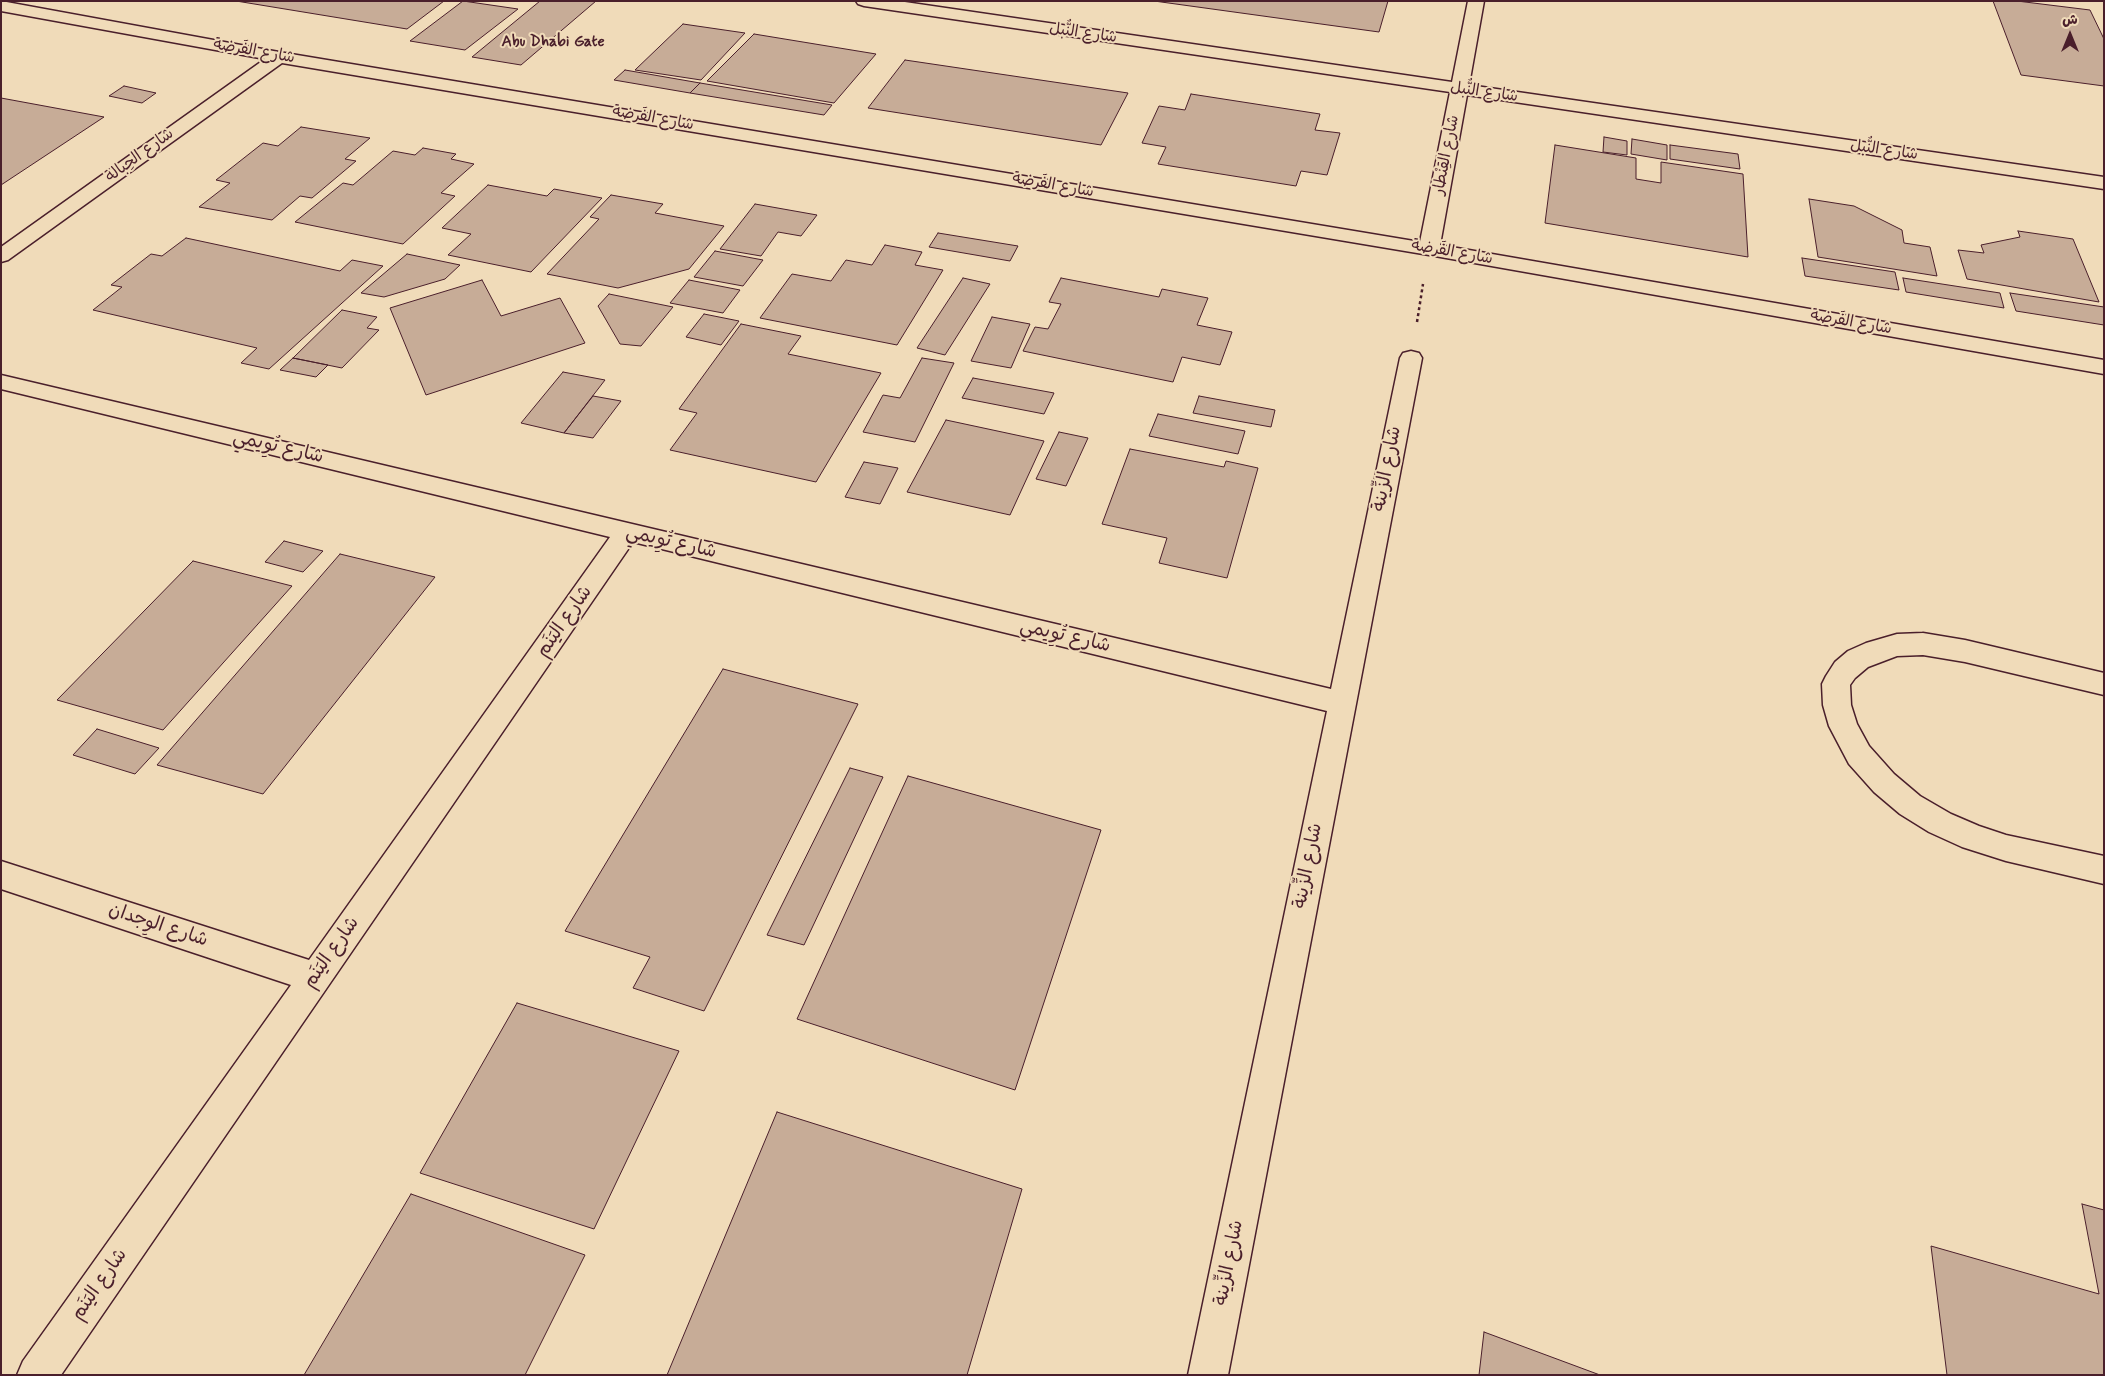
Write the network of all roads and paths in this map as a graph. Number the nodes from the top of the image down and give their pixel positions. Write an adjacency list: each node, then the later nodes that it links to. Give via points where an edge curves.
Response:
1 (864, 1): 5 (street, شارع النُّبل)
2 (1476, 1): 5 (street, شارع القِنْطار)
3 (1, 6): 4 (street, شارع الفَرضة)
4 (279, 57): 7 (street, شارع الفَرضة); 8 (street, شارع الحِبالة)
5 (1460, 90): 6 (street, شارع النُّبل); 7 (street, شارع القِنْطار)
6 (2104, 183)
7 (1430, 249): 9 (path); 10 (street, شارع الفَرضة)
8 (1, 256)
9 (1411, 358): 14 (street, شارع الزِّينة)
10 (2104, 367)
11 (1, 382): 12 (street, شارع تُوِيمي)
12 (627, 532): 14 (street, شارع تُوِيمي); 17 (street, شارع اليَنَم)
13 (2104, 684): 15 (street, via 1923,644 1897,645 1875,651 1858,659 1836,684 1843,726 1859,755 1910,805 1973,838)
14 (1342, 703): 19 (street, شارع الزِّينة)
15 (2104, 870)
16 (1, 875): 17 (street, شارع الوِجدان)
17 (315, 977): 18 (street, شارع اليَنَم)
18 (37, 1375)
19 (1208, 1375)

